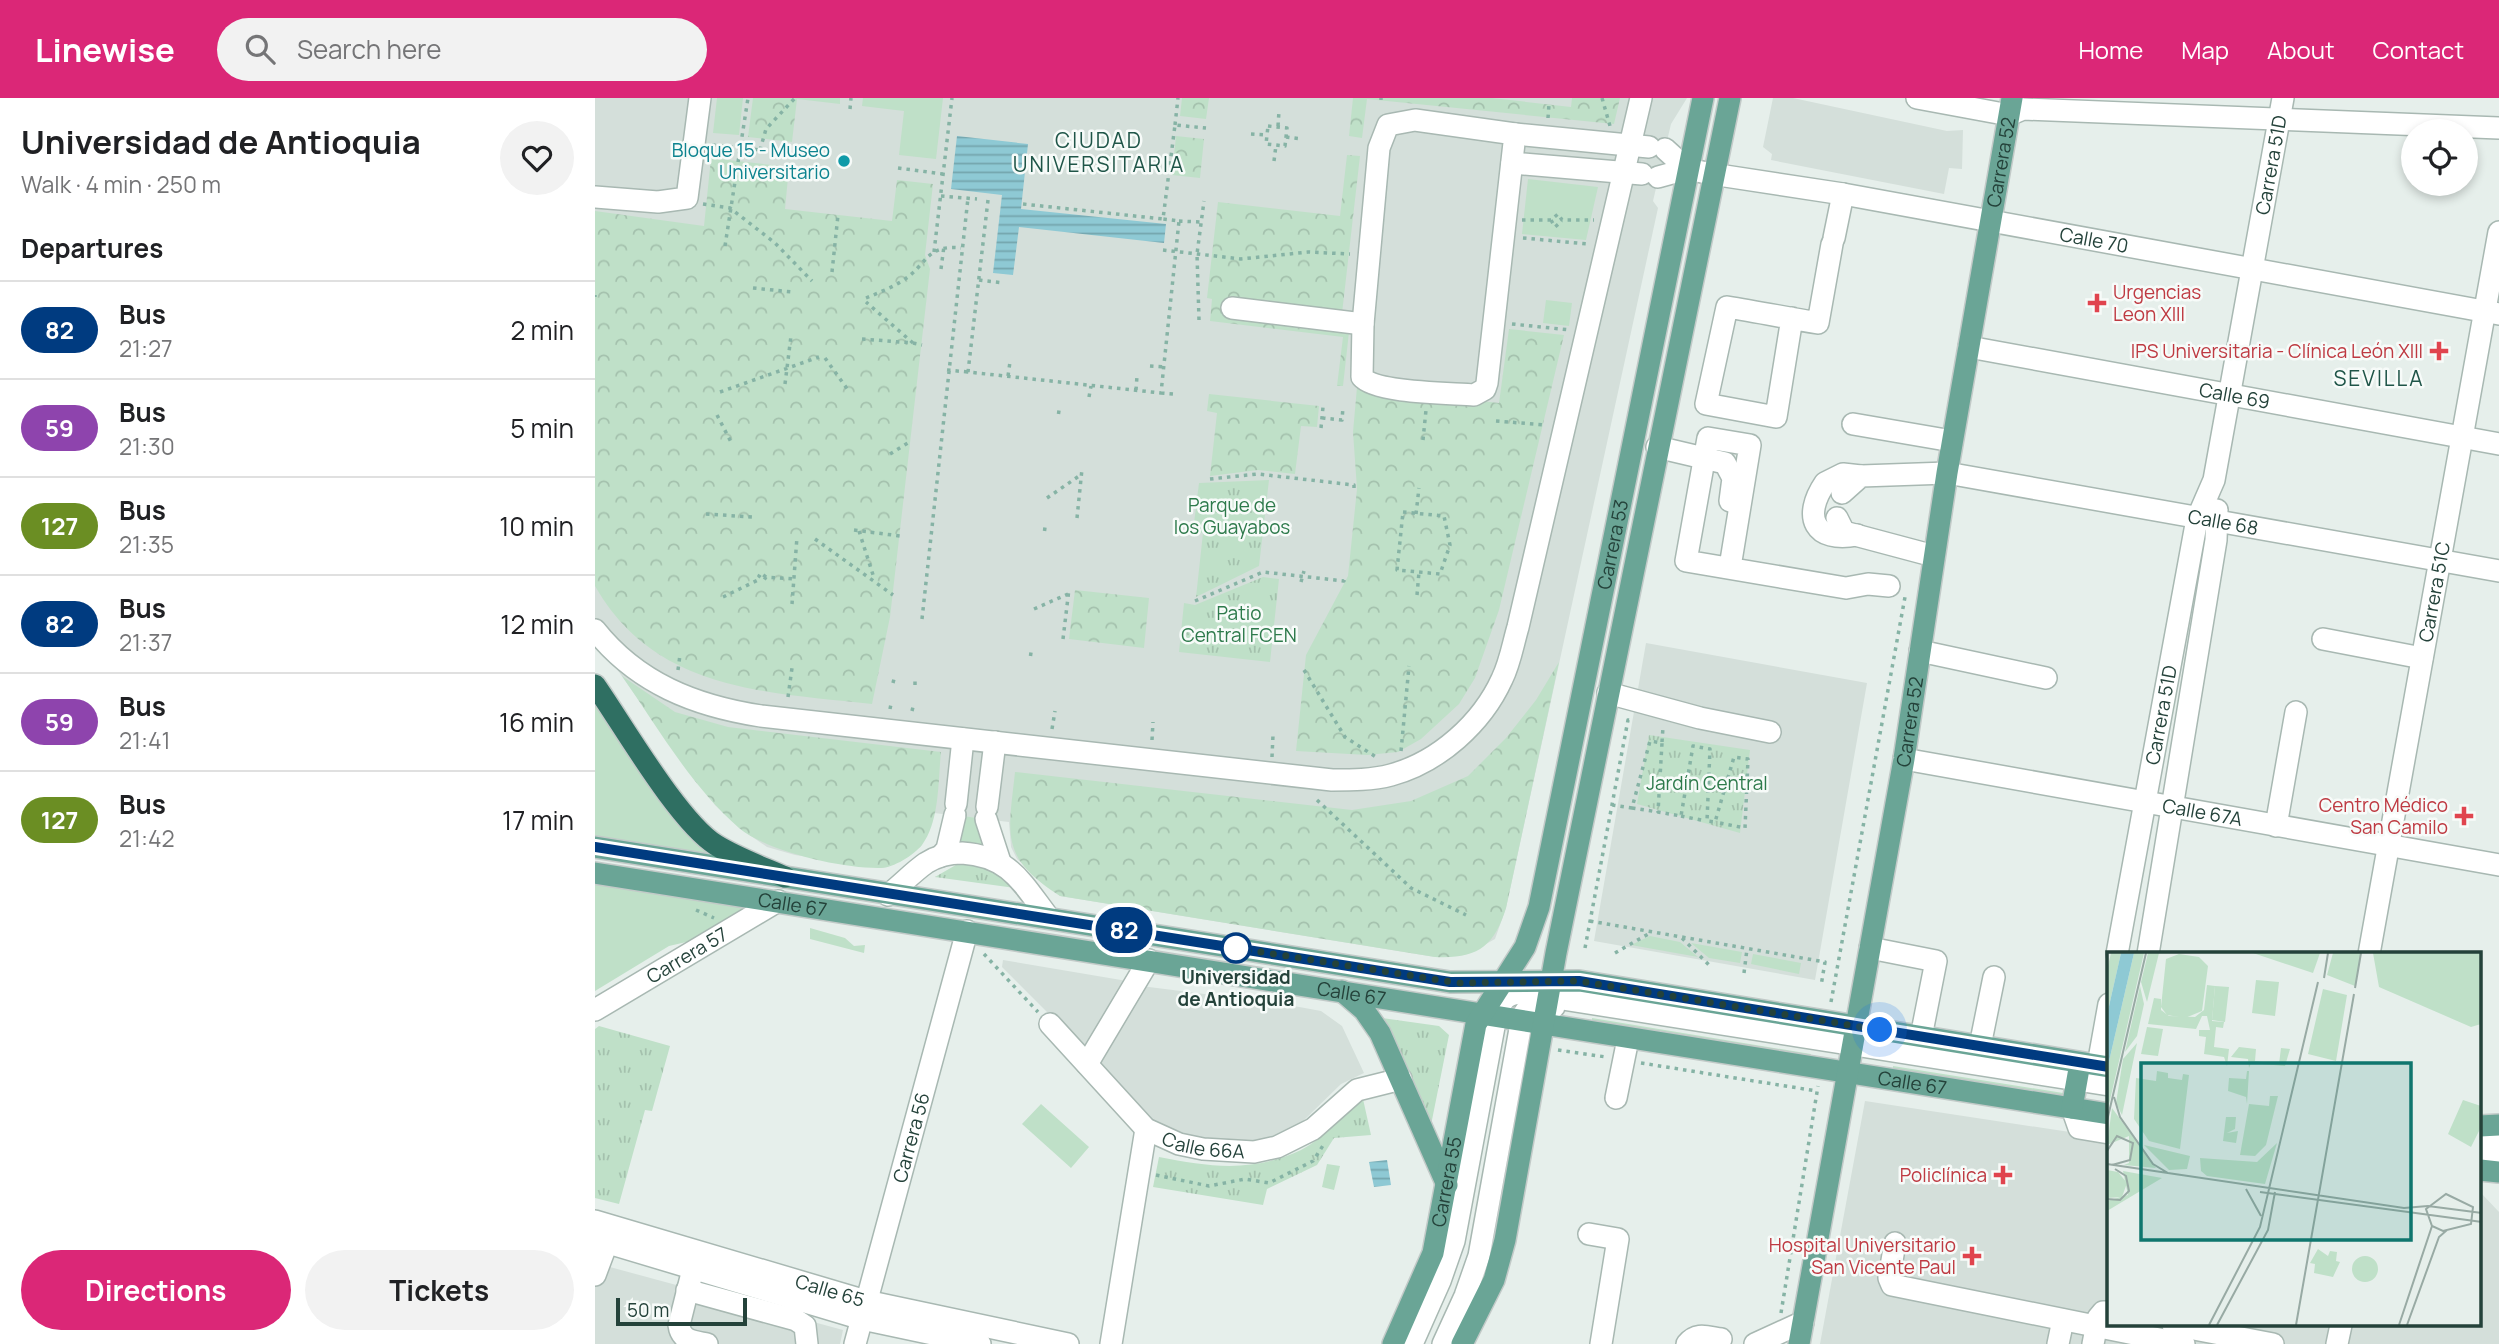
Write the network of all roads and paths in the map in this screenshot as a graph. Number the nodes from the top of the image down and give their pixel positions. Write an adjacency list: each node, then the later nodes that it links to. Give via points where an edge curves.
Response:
1 (701, 98): 30 (street)
2 (748, 98): 33 (path)
3 (796, 98): 34 (path, via 766,130)
4 (851, 98): 16 (path)
5 (951, 98): 40 (path)
6 (1178, 98): 20 (path)
7 (1602, 98): 23 (path)
8 (1641, 98): 32 (street)
9 (1703, 98): 39 (main road, Carrera 53)
10 (1730, 98): 42 (main road, Carrera 53)
11 (1917, 98): 15 (street)
12 (2283, 98): 19 (street, Carrera 51D)
13 (1549, 104): 18 (path)
14 (2109, 105): 15 (street); 19 (street)
15 (2011, 106): 61 (main road, Carrera 52)
16 (850, 109)
17 (1279, 111): 21 (path)
18 (1548, 120)
19 (2279, 120): 24 (street); 74 (street, Carrera 51D)
20 (1175, 125): 22 (path); 54 (path)
21 (1278, 127): 27 (path, via 1268,126); 28 (path, via 1287,128)
22 (1206, 128)
23 (1610, 128)
24 (2499, 128)
25 (1251, 134): 27 (path)
26 (1515, 134): 32 (street); 37 (street); 72 (street, via 1415,120 1388,125 1379,148)
27 (1267, 135): 31 (path, via 1266,144)
28 (1286, 137): 29 (path); 31 (path, via 1285,146)
29 (1302, 139)
30 (696, 143): 33 (path); 49 (street)
31 (1276, 145): 36 (path)
32 (1648, 147): 39 (street); 41 (street)
33 (742, 148): 34 (path); 52 (path)
34 (760, 150): 35 (path)
35 (791, 153)
36 (1274, 161)
37 (1512, 163): 41 (street); 108 (street, via 1485,389 1474,395)
38 (898, 168): 40 (path)
39 (1687, 169): 41 (street); 42 (street, Calle 70); 237 (main road, Carrera 53, via 1539,907 1525,947)
40 (943, 173): 44 (path)
41 (1641, 174): 192 (street, via 1503,677 1486,709 1461,736 1407,769 1362,780)
42 (1712, 174): 43 (street, Calle 70); 129 (main road, Carrera 53)
43 (1843, 194): 61 (street, Calle 70); 83 (street, via 1818,323)
44 (941, 196): 46 (path); 69 (path)
45 (595, 197): 49 (street)
46 (968, 198): 47 (path); 67 (path)
47 (977, 199)
48 (988, 200): 76 (path)
49 (684, 201): 52 (path)
50 (1204, 201): 60 (path)
51 (1026, 205): 54 (path)
52 (730, 208): 65 (path); 77 (path)
53 (838, 215): 75 (path)
54 (1163, 219): 59 (path)
55 (1520, 220): 56 (path)
56 (1551, 220): 57 (path, via 1557,214); 57 (path, via 1555,227)
57 (1563, 220): 58 (path)
58 (1594, 220)
59 (1179, 221): 60 (path); 70 (path)
60 (1201, 222): 71 (path)
61 (1992, 222): 74 (street, Calle 70); 92 (main road, Carrera 52)
62 (2499, 232): 82 (street, Carrera 51C)
63 (1517, 237): 64 (path)
64 (1588, 244)
65 (725, 246)
66 (944, 246): 67 (path); 69 (path); 73 (path)
67 (961, 248): 99 (path)
68 (1163, 250): 70 (path)
69 (934, 252): 90 (path, via 904,281 866,300)
70 (1176, 252): 71 (path); 98 (path)
71 (1197, 254): 72 (path, via 1241,259 1308,252); 84 (path)
72 (1369, 256): 85 (street)
73 (941, 269)
74 (2250, 271): 82 (street, Calle 70); 111 (street, Carrera 51D)
75 (832, 272)
76 (979, 280): 78 (path); 100 (path)
77 (813, 281)
78 (1004, 283)
79 (753, 288): 80 (path)
80 (792, 292)
81 (1233, 308): 85 (street)
82 (2492, 312): 123 (street, Carrera 51C)
83 (1792, 318): 83 (street, via 1727,307 1706,404 1776,417)
84 (1199, 320)
85 (1363, 324): 108 (street, via 1364,381)
86 (1507, 324): 87 (path)
87 (1571, 330)
88 (790, 336): 97 (path)
89 (862, 339): 90 (path)
90 (913, 343): 91 (path)
91 (922, 345)
92 (1969, 347): 111 (street, Calle 69); 127 (main road, Carrera 52)
93 (819, 357): 97 (path)
94 (825, 358): 105 (path)
95 (1010, 362): 101 (path)
96 (1150, 366): 98 (path)
97 (788, 367): 103 (path); 107 (path)
98 (1164, 367): 109 (path)
99 (947, 370): 100 (path); 169 (path)
100 (968, 372): 101 (path)
101 (1008, 376): 104 (path)
102 (1137, 376): 106 (path)
103 (785, 384)
104 (1091, 385): 106 (path); 112 (path)
105 (848, 390)
106 (1136, 390): 109 (path)
107 (720, 391)
108 (1429, 391): 124 (path)
109 (1161, 393): 110 (path)
110 (1173, 394)
111 (2229, 394): 123 (street, Calle 69); 135 (street, Carrera 51D)
112 (1089, 397)
113 (1323, 407): 118 (path)
114 (1343, 407): 118 (path, via 1342,420)
115 (1057, 412): 116 (path)
116 (1064, 413)
117 (717, 415): 126 (path)
118 (1322, 418): 122 (path)
119 (1496, 421): 121 (path)
120 (1853, 424): 127 (street)
121 (1546, 425)
122 (1321, 428)
123 (2462, 437): 128 (street, Calle 69); 155 (street, Carrera 51C)
124 (1423, 440)
125 (911, 441): 130 (path)
126 (731, 442)
127 (1952, 442): 132 (main road, Carrera 52)
128 (2499, 444)
129 (1657, 447): 131 (street); 184 (main road, Carrera 53)
130 (890, 454)
131 (1705, 456): 149 (street, via 1725,463 1733,478 1730,519); 149 (street, via 1708,438 1750,445); 156 (street, via 1686,561)
132 (1947, 473): 133 (street, Calle 68); 145 (street, Calle 68); 154 (main road, Carrera 52)
133 (1861, 476): 138 (street); 150 (street, Calle 68, via 1843,474 1825,483 1813,511 1817,528 1826,536)
134 (1210, 479): 137 (path, via 1258,474 1354,485)
135 (2214, 480): 145 (street, Carrera 51D); 146 (street, Carrera 51D)
136 (1419, 488): 141 (path)
137 (1354, 489)
138 (1842, 493)
139 (1047, 498): 143 (path, via 1082,472)
140 (706, 514): 142 (path)
141 (1416, 514): 157 (path, via 1403,512 1397,570); 157 (path, via 1444,516 1450,535 1449,555 1440,574)
142 (752, 517)
143 (1077, 518)
144 (1837, 518): 150 (street, via 1844,532)
145 (2197, 519): 146 (street, Calle 68); 201 (street, Carrera 51D)
146 (2218, 522): 155 (street, Calle 68); 203 (street, Carrera 51D)
147 (1043, 529): 148 (path)
148 (1051, 530)
149 (1736, 533): 156 (street)
150 (1857, 535): 154 (street)
151 (900, 536): 161 (path, via 857,531)
152 (797, 537): 160 (path)
153 (814, 539): 161 (path)
154 (1934, 556): 173 (main road, Carrera 52)
155 (2440, 561): 158 (street, Calle 68); 177 (street, Carrera 51C)
156 (1730, 567): 162 (street, via 1846,588)
157 (1419, 572): 164 (path)
158 (2499, 572)
159 (1345, 575): 166 (path, via 1344,581 1263,569)
160 (794, 579): 165 (path, via 761,573 760,579); 167 (path)
161 (875, 580): 163 (path)
162 (1889, 586)
163 (893, 595)
164 (1417, 595)
165 (723, 597)
166 (1195, 601)
167 (792, 604)
168 (1034, 609): 171 (path, via 1068,592)
169 (922, 619)
170 (595, 630): 191 (street, via 639,672 704,704 761,716)
171 (1063, 639)
172 (2323, 639): 177 (street)
173 (1920, 651): 182 (street); 199 (main road, Carrera 52)
174 (1029, 654): 175 (path)
175 (1037, 654)
176 (680, 655): 180 (path)
177 (2422, 658): 210 (street, Carrera 51C)
178 (1409, 666): 196 (path)
179 (792, 668): 185 (path)
180 (678, 670)
181 (1304, 670): 197 (path, via 1345,737)
182 (2046, 678)
183 (595, 685): 216 (highway, via 700,830 716,844)
184 (1608, 693): 189 (street); 240 (main road, Carrera 53)
185 (788, 697)
186 (2296, 712): 209 (street)
187 (1628, 720): 202 (path)
188 (1663, 727): 193 (path)
189 (1770, 732)
190 (1711, 735): 194 (path)
191 (963, 739): 192 (street); 212 (street, via 956,809 947,849)
192 (995, 742): 213 (street, via 987,813)
193 (1662, 743): 204 (path, via 1650,741); 205 (path)
194 (1710, 749): 206 (path, via 1693,746); 207 (path)
195 (1737, 749): 198 (path)
196 (1400, 753)
197 (1376, 757)
198 (1734, 757): 208 (path); 208 (path, via 1748,759 1745,828)
199 (1904, 759): 201 (street, Calle 67A); 226 (main road, Carrera 52)
200 (1317, 800): 219 (path, via 1411,888)
201 (2143, 802): 203 (street, Calle 67A); 229 (street, Carrera 51D)
202 (1612, 804): 204 (path); 221 (path)
203 (2172, 807): 209 (street, Calle 67A); 230 (street, Carrera 51D)
204 (1632, 808): 205 (path)
205 (1658, 812): 206 (path)
206 (1681, 816): 207 (path)
207 (1707, 821): 208 (path)
208 (1715, 822)
209 (2276, 825): 210 (street, Calle 67A)
210 (2388, 846): 214 (street, Calle 67A); 231 (street, Carrera 51C)
211 (595, 847): 216 (main road, Calle 67)
212 (941, 856): 213 (street, via 976,853); 217 (street)
213 (1000, 862): 220 (street)
214 (2499, 865)
215 (595, 873): 218 (main road, Calle 67)
216 (785, 877): 217 (main road, Calle 67)
217 (888, 895): 220 (main road, Calle 67)
218 (778, 901): 222 (main road, Calle 67); 241 (street, Carrera 57)
219 (1466, 915)
220 (1049, 918): 237 (main road, Calle 67, via 1450,982)
221 (1590, 921): 223 (path); 225 (path)
222 (967, 931): 233 (main road, Calle 67); 278 (street, Carrera 56)
223 (1652, 932): 224 (path); 232 (path)
224 (1681, 937): 227 (path); 234 (path)
225 (1585, 948)
226 (1870, 948): 246 (street, via 1936,961); 250 (main road, Carrera 52)
227 (1747, 949): 235 (path); 238 (path, via 1825,962)
228 (980, 950): 245 (path)
229 (2117, 952)
230 (2148, 952)
231 (2369, 952)
232 (1615, 953)
233 (1149, 960): 239 (main road, Calle 67); 252 (street)
234 (1712, 968)
235 (1744, 973)
236 (1994, 977): 248 (street)
237 (1501, 983): 240 (main road, Calle 67); 243 (main road)
238 (1821, 985)
239 (1340, 990): 243 (main road, Calle 67); 253 (main road, via 1373,1022)
240 (1547, 1002): 243 (street, via 1510,994); 244 (main road, Calle 67); 247 (main road, Calle 67); 250 (street); 250 (main road, Calle 67, via 1579,981); 295 (main road, via 1502,1251 1494,1280)
241 (595, 1010)
242 (2107, 1010): 254 (street)
243 (1488, 1015): 244 (main road, Calle 67); 269 (main road, Carrera 55, via 1471,1044); 293 (street, via 1454,1241)
244 (1521, 1021): 294 (street, via 1479,1256)
245 (1050, 1024): 252 (street, Calle 66A)
246 (1921, 1037): 248 (main road, Calle 67); 250 (main road, Calle 67)
247 (1628, 1039): 250 (main road, Calle 67); 251 (street)
248 (1980, 1046): 254 (main road, Calle 67)
249 (1556, 1049): 251 (path)
250 (1851, 1050): 254 (street); 280 (main road, Carrera 52)
251 (1623, 1060): 257 (street); 284 (path, via 1817,1091)
252 (1087, 1064): 261 (street, Calle 66A)
253 (1401, 1079): 261 (street, Calle 66A, via 1357,1090 1313,1129 1266,1149 1203,1149); 269 (main road)
254 (2085, 1079): 255 (street); 256 (street); 258 (main road, Calle 67); 262 (street, via 2079,1128)
255 (2107, 1084)
256 (2107, 1095)
257 (1616, 1098)
258 (2107, 1111)
259 (2499, 1125): 260 (main road)
260 (2481, 1126)
261 (1146, 1129): 291 (street)
262 (2107, 1133)
263 (2499, 1141): 264 (street)
264 (2481, 1142)
265 (2481, 1156): 266 (street)
266 (2499, 1157)
267 (2481, 1170): 268 (main road)
268 (2499, 1172)
269 (1447, 1186): 292 (main road, Carrera 55, via 1427,1271)
270 (595, 1221): 278 (street, Calle 65)
271 (1589, 1234): 296 (street, via 1618,1239)
272 (601, 1241): 274 (street, Calle 65); 275 (street)
273 (1895, 1243): 279 (street, via 1892,1285)
274 (693, 1269): 276 (street); 277 (street, Calle 65)
275 (595, 1276)
276 (687, 1290): 277 (street); 286 (street, via 680,1333)
277 (799, 1310): 278 (street, Calle 65); 287 (street)
278 (864, 1310): 288 (street, Carrera 56); 289 (street, Calle 65); 290 (street, Calle 65)
279 (2063, 1320): 283 (street); 300 (street)
280 (1803, 1322): 284 (street); 299 (main road, Carrera 52)
281 (2178, 1326): 302 (street)
282 (2341, 1326): 303 (street)
283 (2099, 1328): 301 (street)
284 (1778, 1334): 298 (street)
285 (1720, 1342): 297 (street, via 1700,1335); 298 (street)
286 (706, 1344)
287 (807, 1344)
288 (855, 1344)
289 (980, 1344)
290 (1068, 1344)
291 (1111, 1344)
292 (1393, 1344)
293 (1412, 1344)
294 (1443, 1344)
295 (1462, 1344)
296 (1601, 1344)
297 (1687, 1344)
298 (1753, 1344)
299 (1799, 1344)
300 (2058, 1344)
301 (2185, 1344)
302 (2273, 1344)
303 (2337, 1344)

